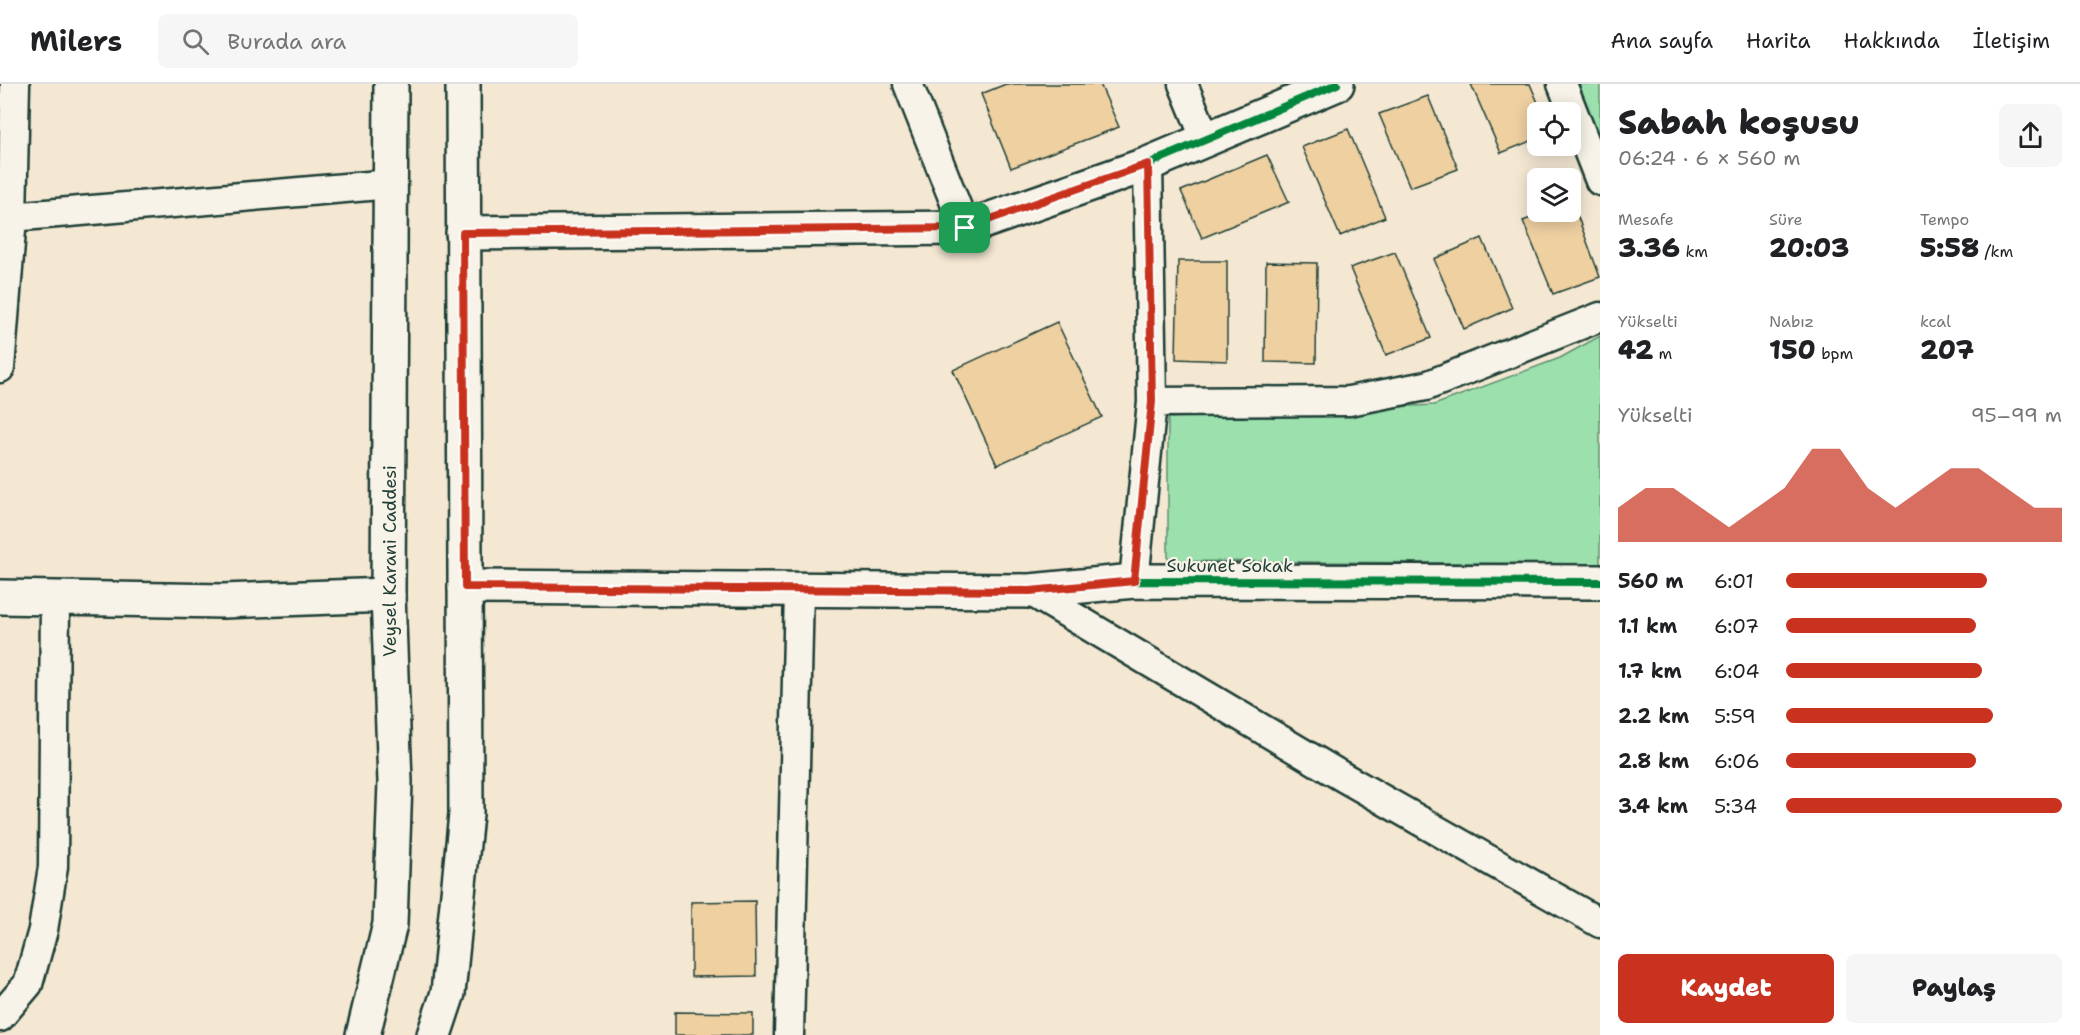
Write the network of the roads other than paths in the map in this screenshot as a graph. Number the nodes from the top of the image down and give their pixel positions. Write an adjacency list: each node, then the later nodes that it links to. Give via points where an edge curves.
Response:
1 (15, 84): 12 (street)
2 (392, 84): 11 (street, Veysel Karani Caddesi)
3 (463, 84): 14 (street)
4 (908, 84): 13 (street)
5 (1183, 84): 8 (street)
6 (1337, 84): 8 (street)
7 (1562, 84): 10 (street)
8 (1206, 140): 9 (street)
9 (1148, 164): 13 (street); 17 (street)
10 (1600, 181)
11 (392, 184): 12 (street); 23 (street, Veysel Karani Caddesi)
12 (6, 218): 16 (street)
13 (965, 228): 14 (street)
14 (463, 233): 20 (street)
15 (1600, 317): 17 (street, via 1426,386 1349,401)
16 (0, 368)
17 (1152, 402): 18 (street)
18 (1134, 581): 19 (street, Sukunet Sokak); 22 (street, Sukunet Sokak)
19 (1600, 582)
20 (465, 587): 21 (street, Sukunet Sokak); 29 (street, via 466,814 448,993)
21 (799, 589): 22 (street, Sukunet Sokak); 30 (street)
22 (1030, 591): 26 (street, via 1343,777)
23 (388, 595): 25 (street, via 223,601); 28 (street, Veysel Karani Caddesi, via 395,782 390,924)
24 (0, 597): 25 (street)
25 (55, 598): 27 (street, via 53,867 43,930 28,984)
26 (1600, 923)
27 (0, 1017)
28 (363, 1035)
29 (434, 1035)
30 (789, 1035)

